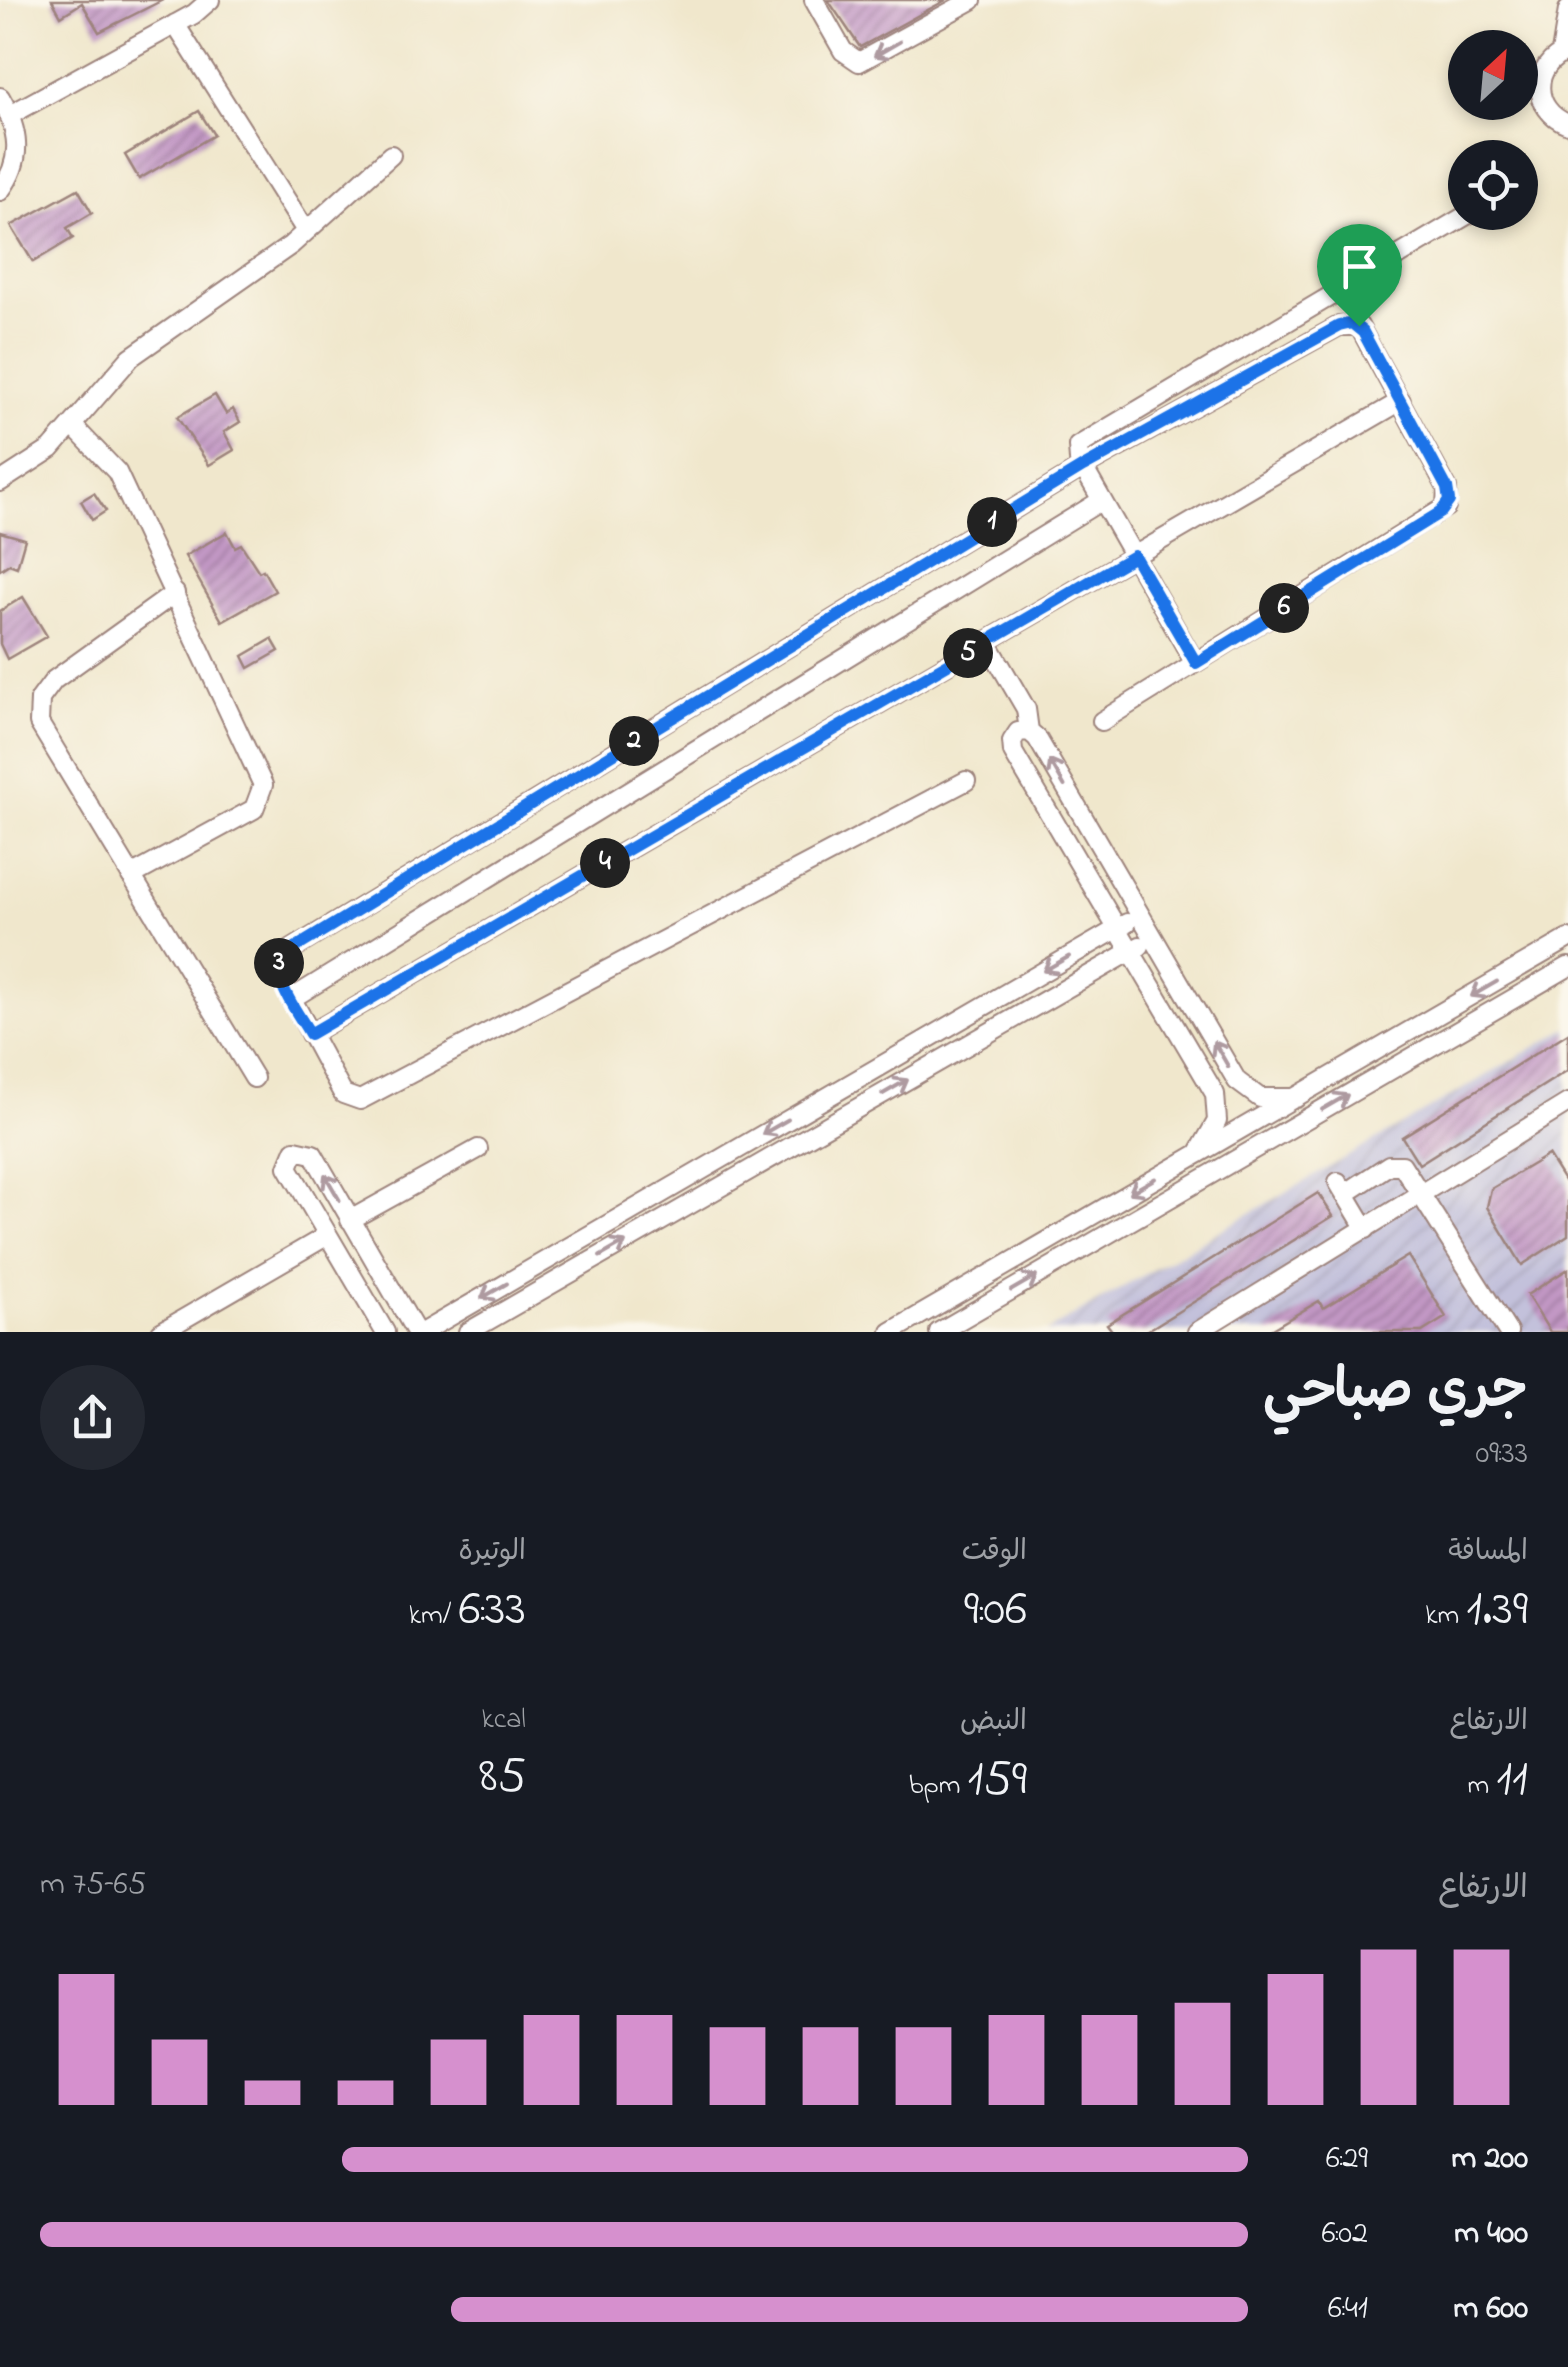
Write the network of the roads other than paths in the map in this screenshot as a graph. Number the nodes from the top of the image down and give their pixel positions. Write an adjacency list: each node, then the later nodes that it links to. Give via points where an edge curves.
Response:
1 (210, 0): 5 (street)
2 (814, 0): 3 (street, one-way to 2, via 859,62 842,52)
3 (972, 0)
4 (1568, 10): 6 (street)
5 (176, 24): 8 (street); 13 (street)
6 (1564, 52): 9 (street, via 1548,64 1539,87 1548,110)
7 (0, 97): 8 (street)
8 (10, 114): 11 (street, via 18,146)
9 (1568, 124)
10 (391, 154): 13 (street)
11 (0, 191)
12 (1448, 226): 16 (street, via 1085,439 1077,450)
13 (306, 231): 15 (street, via 131,358)
14 (1401, 401): 16 (street, via 1363,332 1346,323); 19 (street); 22 (street, via 1447,488 1446,507)
15 (73, 426): 17 (street, via 27,468); 20 (street, via 117,472)
16 (1083, 467): 18 (street); 33 (street, via 290,951 278,973)
17 (0, 482)
18 (1102, 500): 19 (street); 33 (street)
19 (1134, 556): 21 (street); 22 (street)
20 (175, 594): 26 (street, via 54,680 38,711 43,734); 26 (street, via 261,776 263,794 246,814)
21 (987, 642): 24 (street, via 1026,709); 34 (street)
22 (1196, 663): 23 (street)
23 (1102, 720)
24 (1029, 732): 27 (street, one-way to 24); 28 (street, via 1014,736 1014,752)
25 (966, 781): 34 (street, via 360,1100 343,1094)
26 (131, 876): 35 (street)
27 (1140, 915): 28 (street); 29 (street)
28 (1118, 928): 31 (street); 49 (street, one-way to 49)
29 (1154, 938): 31 (street); 36 (street, one-way to 29, via 1260,1098 1243,1089)
30 (1568, 940): 36 (street, one-way to 36)
31 (1131, 951): 41 (street, via 1218,1102); 50 (street, one-way to 31)
32 (1568, 967): 39 (street, one-way to 32)
33 (292, 999): 34 (street)
34 (310, 1034)
35 (254, 1078)
36 (1296, 1098): 38 (street)
37 (1568, 1103): 42 (street)
38 (1267, 1114): 39 (street, via 1265,1130); 41 (street)
39 (1278, 1135): 52 (street, one-way to 39)
40 (478, 1150): 43 (street)
41 (1198, 1154): 51 (street, one-way to 51)
42 (1422, 1194): 44 (street); 44 (street, via 1398,1163 1342,1188); 53 (street)
43 (350, 1220): 45 (street, one-way to 45, via 312,1154 295,1150 288,1167); 49 (street)
44 (1366, 1228): 46 (street)
45 (328, 1235): 47 (street); 48 (street)
46 (1200, 1331)
47 (161, 1332)
48 (385, 1332)
49 (419, 1332)
50 (468, 1332)
51 (891, 1332)
52 (939, 1332)
53 (1508, 1332)

